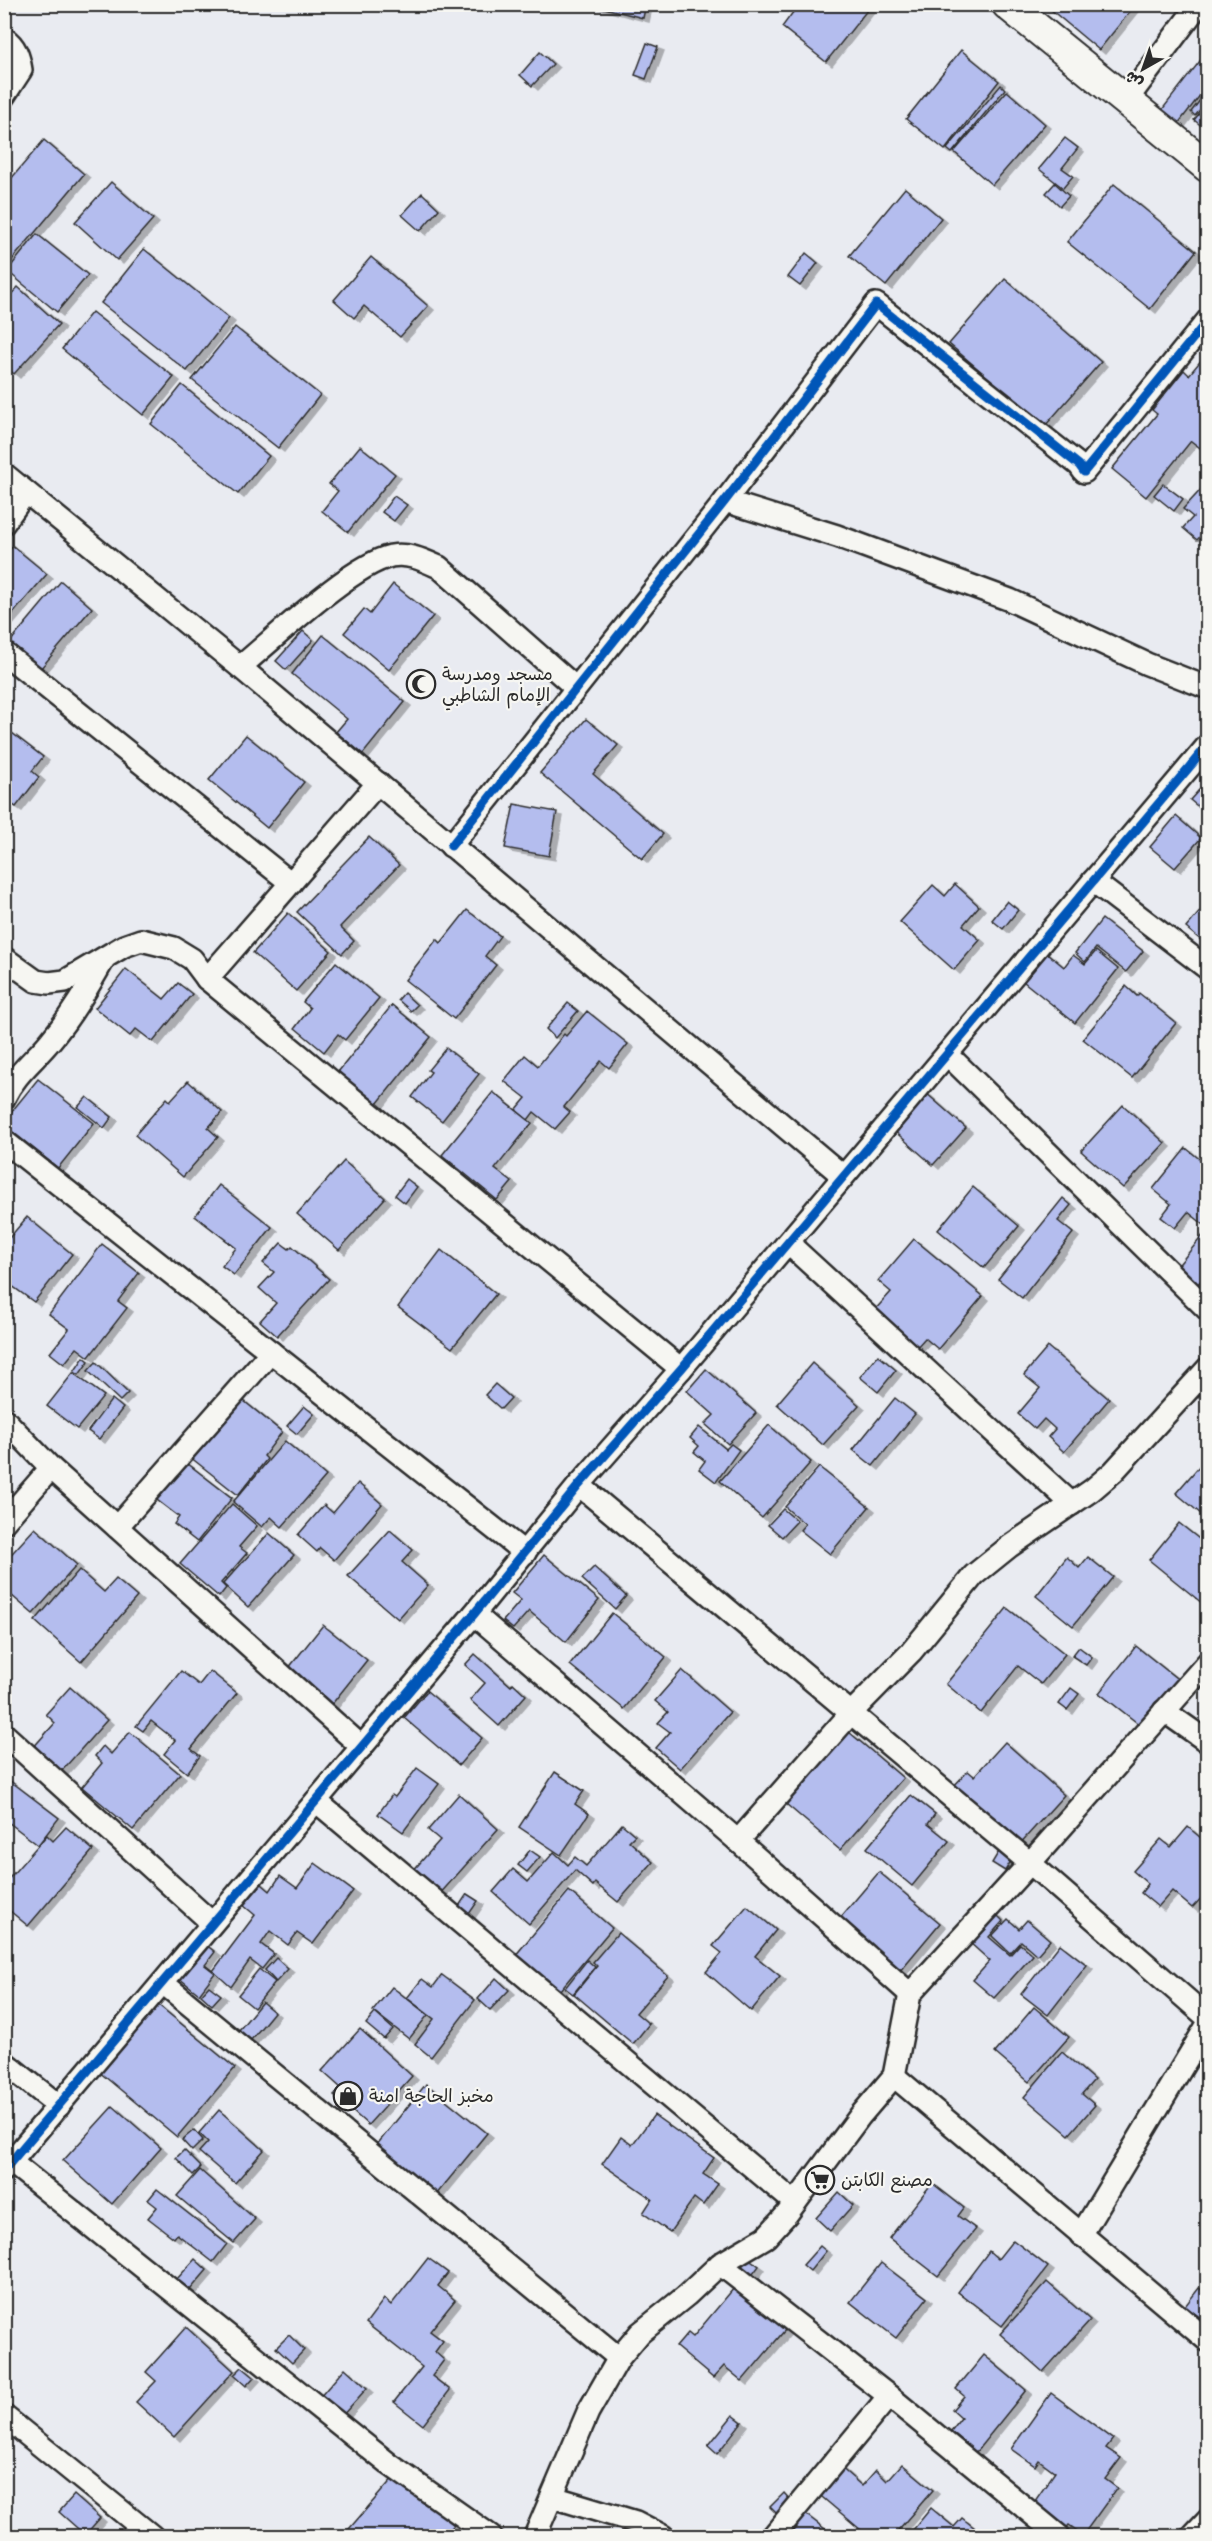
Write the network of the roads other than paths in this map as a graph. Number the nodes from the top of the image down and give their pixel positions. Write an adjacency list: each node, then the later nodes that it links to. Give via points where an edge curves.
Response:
1 (1007, 4): 5 (street)
2 (1198, 4): 5 (street)
3 (4, 38): 4 (street, via 18,55 21,70)
4 (4, 96)
5 (1126, 101): 6 (street)
6 (1208, 167)
7 (1208, 320): 10 (street, via 1084,472 876,304)
8 (4, 474): 9 (street)
9 (26, 492): 11 (street); 13 (street)
10 (725, 501): 14 (street); 15 (street, via 837,536 1010,600)
11 (4, 523)
12 (4, 653): 20 (street)
13 (240, 667): 14 (street, via 328,594 370,565 391,556 411,555 440,567); 17 (street)
14 (576, 688): 18 (street)
15 (1208, 688)
16 (1208, 745): 19 (street)
17 (378, 783): 18 (street); 20 (street)
18 (452, 846): 28 (street)
19 (1093, 881): 23 (street); 25 (street)
20 (291, 883): 24 (street)
21 (4, 958): 22 (street, via 36,981 49,983 65,981)
22 (104, 958): 24 (street, via 141,940 159,943 192,959); 26 (street, via 74,1011 16,1077)
23 (1208, 969)
24 (207, 979): 33 (street)
25 (947, 1054): 28 (street); 30 (street)
26 (4, 1098)
27 (4, 1141): 31 (street)
28 (843, 1176): 29 (street)
29 (788, 1243): 33 (street); 37 (street)
30 (1208, 1310)
31 (271, 1352): 39 (street); 40 (street)
32 (1208, 1368): 37 (street, via 1113,1472)
33 (681, 1369): 36 (street)
34 (4, 1419): 35 (street)
35 (51, 1468): 38 (street); 39 (street)
36 (579, 1485): 40 (street); 44 (street)
37 (1072, 1504): 44 (street, via 974,1575 911,1652)
38 (4, 1522)
39 (117, 1527): 47 (street)
40 (525, 1553): 41 (street)
41 (474, 1614): 47 (street); 49 (street)
42 (1208, 1662): 43 (street)
43 (1164, 1711): 46 (street); 50 (street)
44 (852, 1712): 49 (street); 50 (street)
45 (4, 1734): 51 (street)
46 (1208, 1742)
47 (362, 1747): 48 (street)
48 (316, 1801): 51 (street); 60 (street)
49 (738, 1841): 53 (street)
50 (1030, 1863): 53 (street); 54 (street)
51 (213, 1923): 52 (street)
52 (163, 1983): 58 (street); 64 (street)
53 (910, 1994): 57 (street)
54 (1208, 2018)
55 (1208, 2024): 61 (street)
56 (4, 2062): 58 (street)
57 (894, 2076): 60 (street); 61 (street)
58 (59, 2106): 59 (street)
59 (8, 2166): 70 (street, via 389,2464)
60 (795, 2203): 62 (street, via 766,2237)
61 (1082, 2235): 63 (street)
62 (720, 2264): 64 (street, via 640,2333); 65 (street)
63 (1208, 2341)
64 (619, 2358): 67 (street, via 588,2412)
65 (889, 2396): 73 (street); 74 (street)
66 (4, 2416): 69 (street)
67 (553, 2497): 71 (street); 72 (street, via 636,2522)
68 (1208, 2520): 75 (street)
69 (152, 2536)
70 (491, 2536)
71 (535, 2536)
72 (663, 2536)
73 (773, 2536)
74 (1059, 2536)
75 (1193, 2536)

